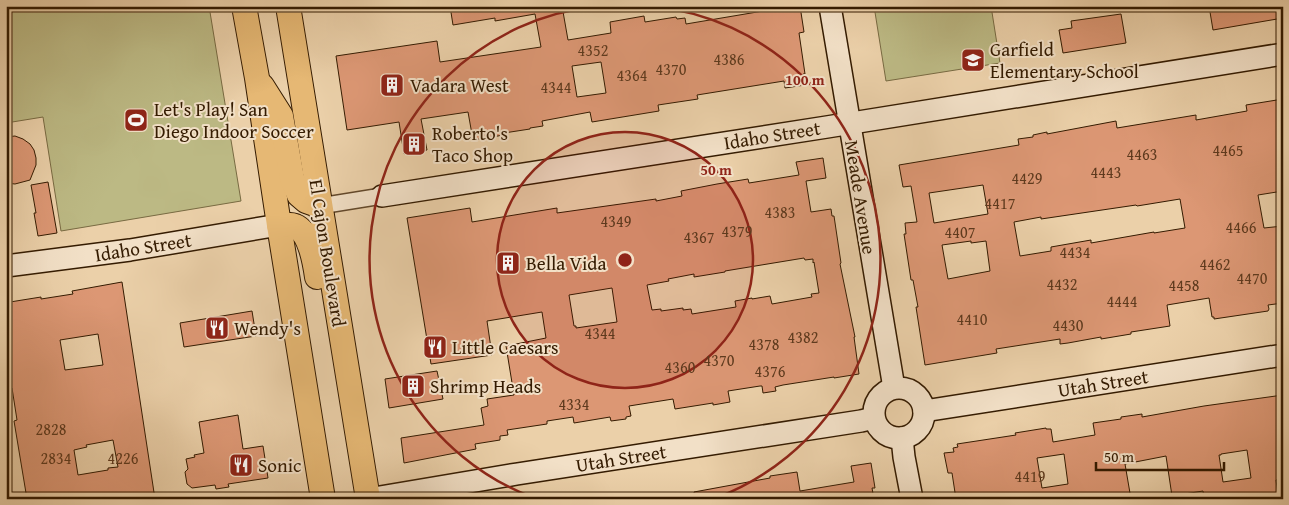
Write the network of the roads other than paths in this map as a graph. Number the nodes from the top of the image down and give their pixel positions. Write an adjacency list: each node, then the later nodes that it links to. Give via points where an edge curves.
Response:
1 (244, 6): 5 (main road)
2 (288, 6): 8 (main road, El Cajon Boulevard)
3 (830, 6): 6 (street, Meade Avenue)
4 (1283, 54): 6 (street, Idaho Street)
5 (257, 78): 8 (main road, via 281,116 292,178 299,195); 9 (main road)
6 (849, 123): 7 (street, Idaho Street); 13 (street, Meade Avenue)
7 (382, 196): 8 (street, Idaho Street)
8 (320, 206): 11 (main road, El Cajon Boulevard)
9 (279, 225): 10 (street, Idaho Street, via 130,250); 11 (main road, via 294,225 302,231 314,258 321,306 329,326); 17 (main road)
10 (6, 266)
11 (341, 336): 18 (main road, El Cajon Boulevard)
12 (1283, 356): 14 (street, Utah Street)
13 (894, 388): 14 (street, via 901,387 914,393 923,404); 15 (street, via 878,398 874,404)
14 (924, 411): 16 (street, via 916,432)
15 (874, 418): 16 (street, via 884,434); 18 (street, Utah Street)
16 (902, 438): 19 (street)
17 (323, 499)
18 (368, 499)
19 (912, 499)

